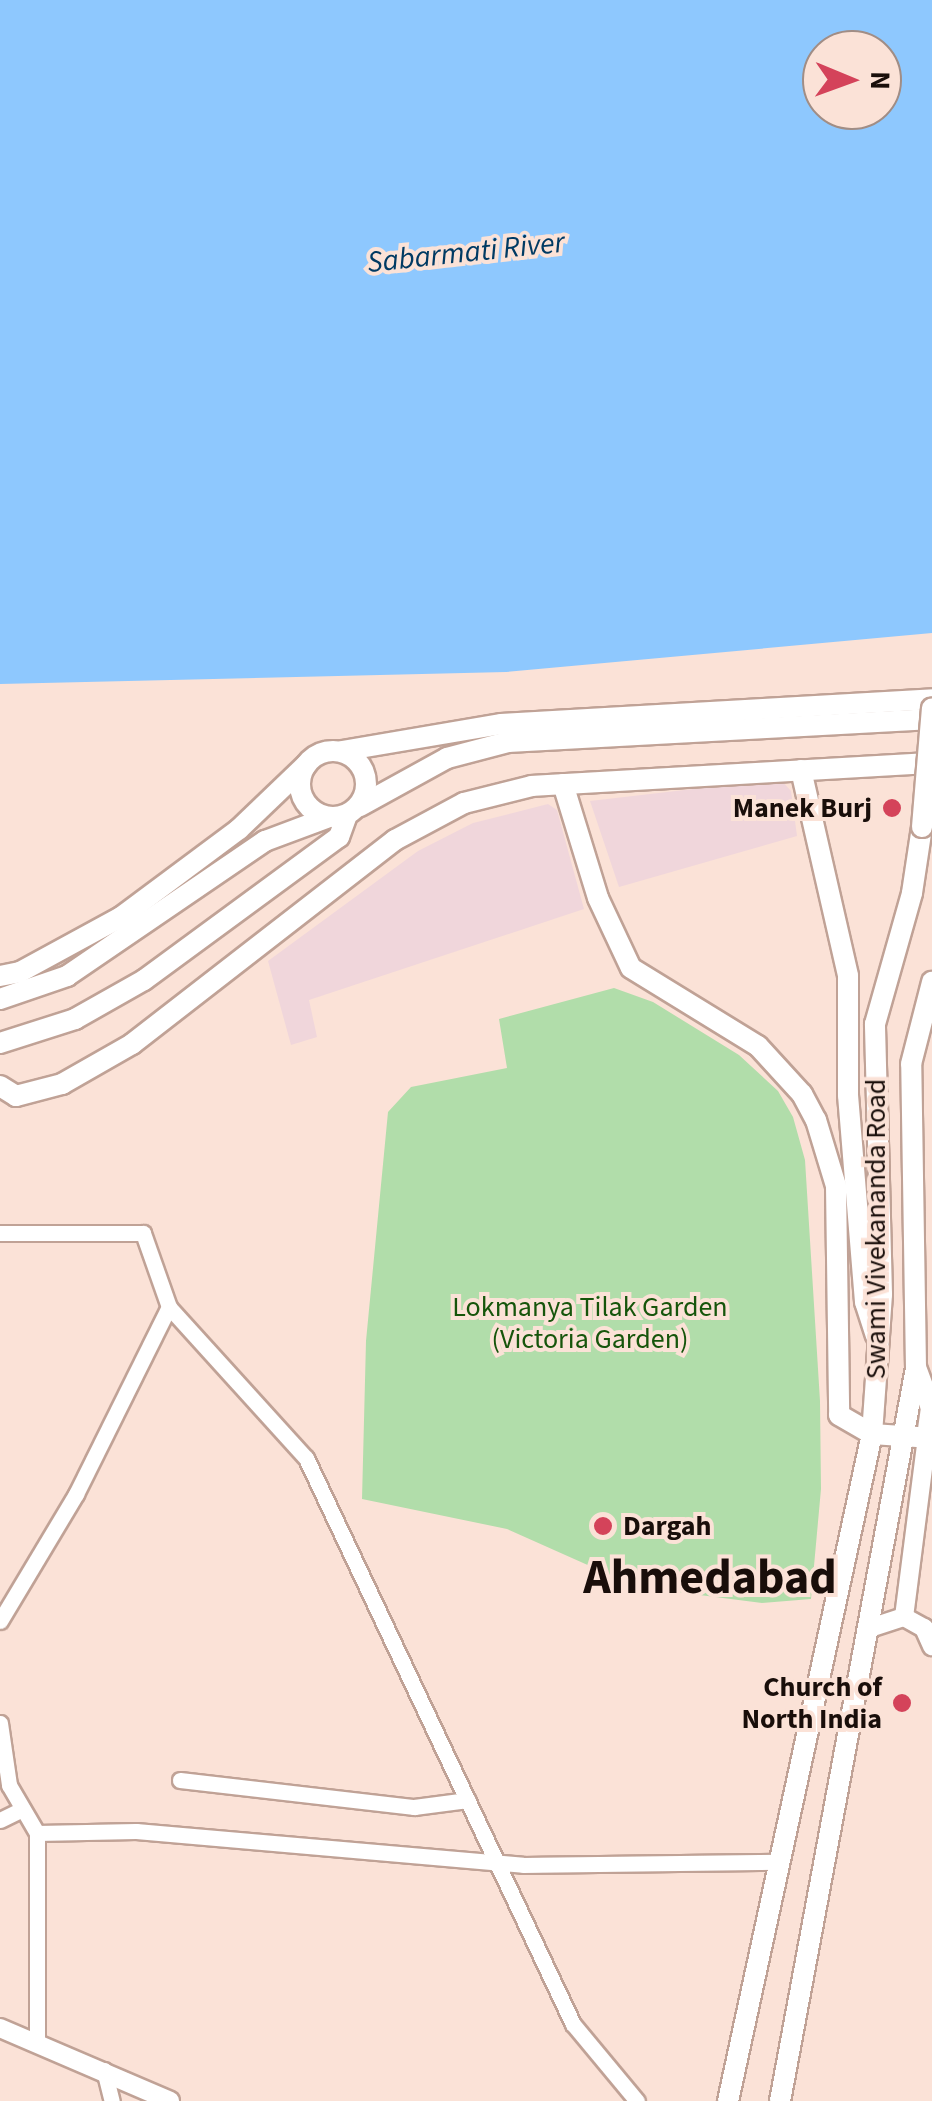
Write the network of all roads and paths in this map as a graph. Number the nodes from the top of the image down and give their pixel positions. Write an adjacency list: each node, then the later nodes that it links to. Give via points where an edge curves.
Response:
1 (932, 699): 4 (main road, via 502,724)
2 (932, 708): 17 (main road, Swami Vivekananda Road, bridge, via 912,893 875,1024)
3 (932, 719): 9 (main road, via 508,742 448,758)
4 (342, 751): 6 (main road, via 322,752); 9 (main road, via 366,773)
5 (932, 763): 7 (main road)
6 (306, 764): 9 (main road, via 302,797); 10 (main road, via 239,828 121,917 20,972)
7 (801, 770): 8 (main road); 17 (main road, via 848,976 848,1095 864,1302)
8 (562, 784): 14 (main road, via 464,803 395,840 132,1044 62,1084 16,1096); 19 (main road, via 598,898 630,968 758,1046 802,1094 816,1120 836,1186 840,1415)
9 (345, 813): 12 (main road, via 265,841 67,976); 13 (main road, via 339,837 144,980 75,1019)
10 (0, 976)
11 (932, 982): 18 (main road, via 910,1064)
12 (0, 999)
13 (0, 1043)
14 (0, 1086)
15 (0, 1233): 16 (street, via 142,1234)
16 (169, 1307): 23 (street, via 76,1494); 28 (street, via 306,1458)
17 (881, 1348): 19 (main road, Swami Vivekananda Road)
18 (916, 1368): 20 (main road); 21 (main road, via 931,1408)
19 (872, 1434): 20 (main road); 32 (main road, Swami Vivekananda Road)
20 (901, 1435): 21 (main road); 24 (main road)
21 (930, 1438): 22 (street)
22 (904, 1617): 24 (street); 25 (street, via 924,1628)
23 (0, 1620)
24 (873, 1627): 41 (main road)
25 (932, 1646)
26 (0, 1723): 29 (street, via 9,1785)
27 (180, 1780): 28 (street, via 395,1806)
28 (468, 1800): 33 (street)
29 (23, 1808): 30 (street); 31 (street)
30 (0, 1820)
31 (37, 1833): 33 (street, via 136,1831); 35 (street)
32 (780, 1862): 33 (street); 40 (main road, Swami Vivekananda Road)
33 (496, 1863): 39 (street, via 573,2024)
34 (0, 2028): 35 (street)
35 (37, 2043): 36 (street)
36 (104, 2070): 37 (street); 38 (street)
37 (112, 2101)
38 (170, 2101)
39 (637, 2101)
40 (728, 2101)
41 (780, 2101)

